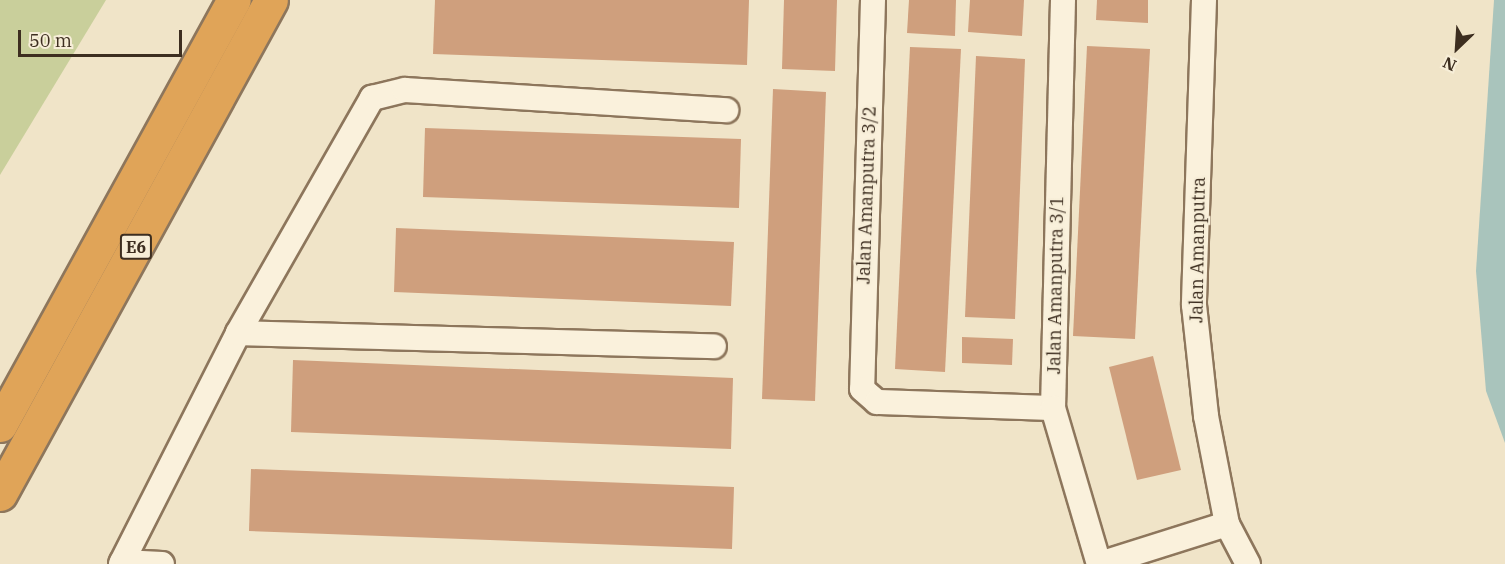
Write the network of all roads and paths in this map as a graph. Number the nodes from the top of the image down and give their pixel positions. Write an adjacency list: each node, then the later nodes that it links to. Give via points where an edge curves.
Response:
1 (234, 0): 10 (highway, E6)
2 (271, 0): 11 (highway, E6)
3 (873, 0): 9 (street, Jalan Amanputra 3/2, via 862,389 877,402)
4 (1063, 0): 9 (street, Jalan Amanputra 3/1)
5 (1204, 0): 12 (street, Jalan Amanputra, via 1194,305 1206,416)
6 (726, 110): 7 (street, via 405,90 372,98)
7 (238, 333): 8 (street); 13 (street)
8 (714, 346)
9 (1053, 408): 15 (street, Jalan Amanputra 3/1)
10 (0, 425)
11 (0, 494)
12 (1227, 524): 15 (street); 16 (street, Jalan Amanputra)
13 (122, 563): 14 (street)
14 (162, 564)
15 (1099, 564)
16 (1248, 564)

